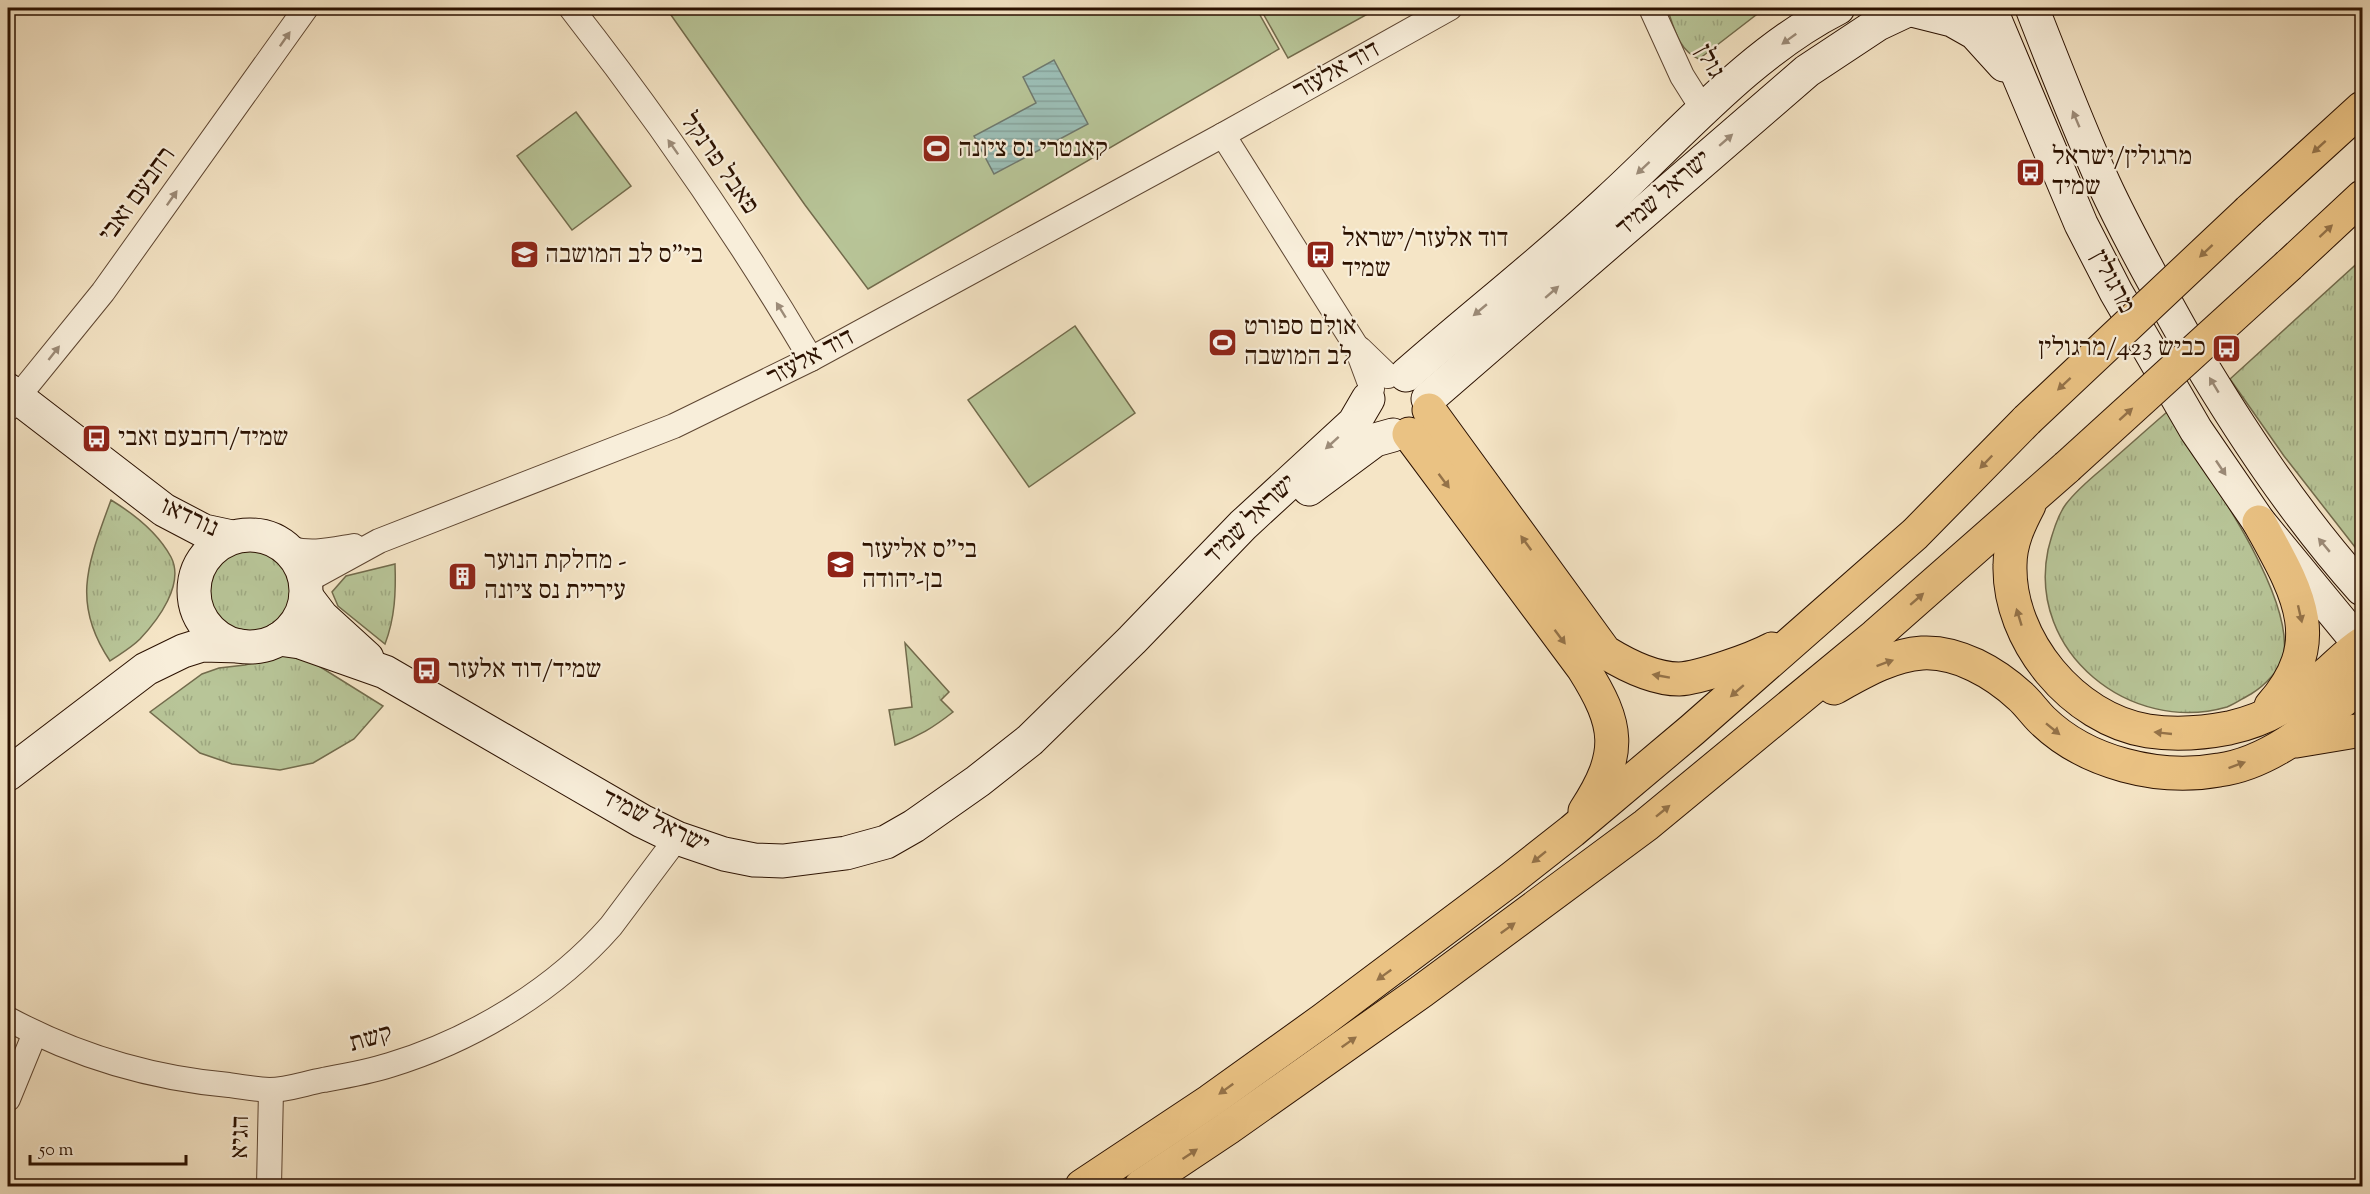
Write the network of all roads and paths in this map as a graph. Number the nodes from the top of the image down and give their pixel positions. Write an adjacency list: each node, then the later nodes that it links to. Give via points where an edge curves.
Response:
1 (306, 8): 16 (street, רחבעם זאבי, one-way to 1, via 135,248)
2 (571, 8): 14 (street, פאבל פרנקל, one-way to 2, via 717,209)
3 (1450, 8): 12 (street, דוד אלעזר)
4 (1651, 8): 11 (street, גולן, via 1682,76)
5 (1838, 8): 11 (street, ישראל שמיד, one-way to 11, via 1751,66)
6 (1910, 8): 9 (street, via 1952,20 1975,33); 17 (street, ישראל שמיד, one-way to 6, via 1807,71 1878,24)
7 (1990, 8): 9 (street, מרגולין)
8 (2032, 8): 26 (street, מרגולין, one-way to 8, via 2322,544 2239,427 2145,267 2104,184)
9 (2020, 82): 20 (street, מרגולין, one-way to 20, via 2081,224 2116,292 2196,430)
10 (2362, 108): 27 (main road, one-way to 27, bridge, via 2026,420 1915,534)
11 (1704, 111): 15 (street, ישראל שמיד, one-way to 15, via 1607,202)
12 (1223, 135): 14 (street, דוד אלעזר); 15 (street)
13 (2362, 197): 19 (main road, one-way to 13, bridge)
14 (812, 359): 22 (street, דוד אלעזר, via 674,426)
15 (1384, 385): 17 (street, via 1421,384); 17 (street, via 1368,408 1376,426); 29 (street, ישראל שמיד, one-way to 29, via 1354,423 1243,525)
16 (11, 400): 18 (street, נורדאו)
17 (1414, 420): 27 (main road, one-way to 17, via 1764,653 1712,671 1679,679 1649,674 1625,664 1605,652); 29 (street, ישראל שמיד, via 1375,440 1304,494); 40 (main road, one-way to 40, via 1583,668 1609,716 1612,736 1602,783)
18 (146, 497): 21 (street, נורדאו, via 185,523); 24 (street, נורדאו, via 167,524)
19 (2033, 497): 35 (main road, one-way to 19, via 2175,734 2146,731 2095,711 2052,674 2022,629 2012,593 2010,564 2016,532); 37 (main road, one-way to 19)
20 (2259, 522): 30 (street, מרגולין); 35 (main road, one-way to 35, via 2284,569 2304,631 2296,672 2272,705)
21 (232, 537): 23 (street, via 252,534 271,538); 24 (street, via 206,556)
22 (380, 541): 23 (street, דוד אלעזר, via 319,553); 25 (street, דוד אלעזר)
23 (288, 548): 25 (street, via 300,563)
24 (196, 582): 31 (street, via 197,608 204,622 228,642); 33 (street, via 186,615 172,639)
25 (306, 589): 28 (street, via 302,613); 32 (street, ישראל שמיד, via 322,617)
26 (2362, 589)
27 (1828, 611): 40 (main road, one-way to 40)
28 (279, 639): 31 (street, via 262,646); 32 (street, ישראל שמיד, via 300,642)
29 (1132, 640): 41 (street, ישראל שמיד, via 1030,740 940,809 886,842 846,853 783,861 724,854)
30 (2362, 645): 35 (main road, via 2301,695 2276,712)
31 (242, 646): 33 (street, via 202,645 183,651)
32 (385, 672): 41 (street, ישראל שמיד)
33 (128, 682): 39 (street)
34 (2362, 685): 38 (main road)
35 (2249, 723)
36 (2362, 730): 38 (main road)
37 (1760, 732): 38 (main road, one-way to 38, via 1862,672 1923,653 1946,655 1984,671 2021,697 2070,742 2098,757 2126,765 2154,771 2219,771); 48 (main road, one-way to 37, via 1535,908 1646,825)
38 (2285, 744)
39 (8, 774)
40 (1572, 831): 47 (main road, one-way to 47, via 1323,1020)
41 (677, 838): 44 (street, קשת, via 624,912 599,939 520,1004 480,1028 390,1065)
42 (8, 1019): 43 (street, קשת)
43 (35, 1033): 44 (street, קשת, via 131,1069 200,1083); 45 (street)
44 (271, 1090): 46 (street, הגיא)
45 (8, 1099)
46 (269, 1186)
47 (1082, 1186)
48 (1141, 1186)

